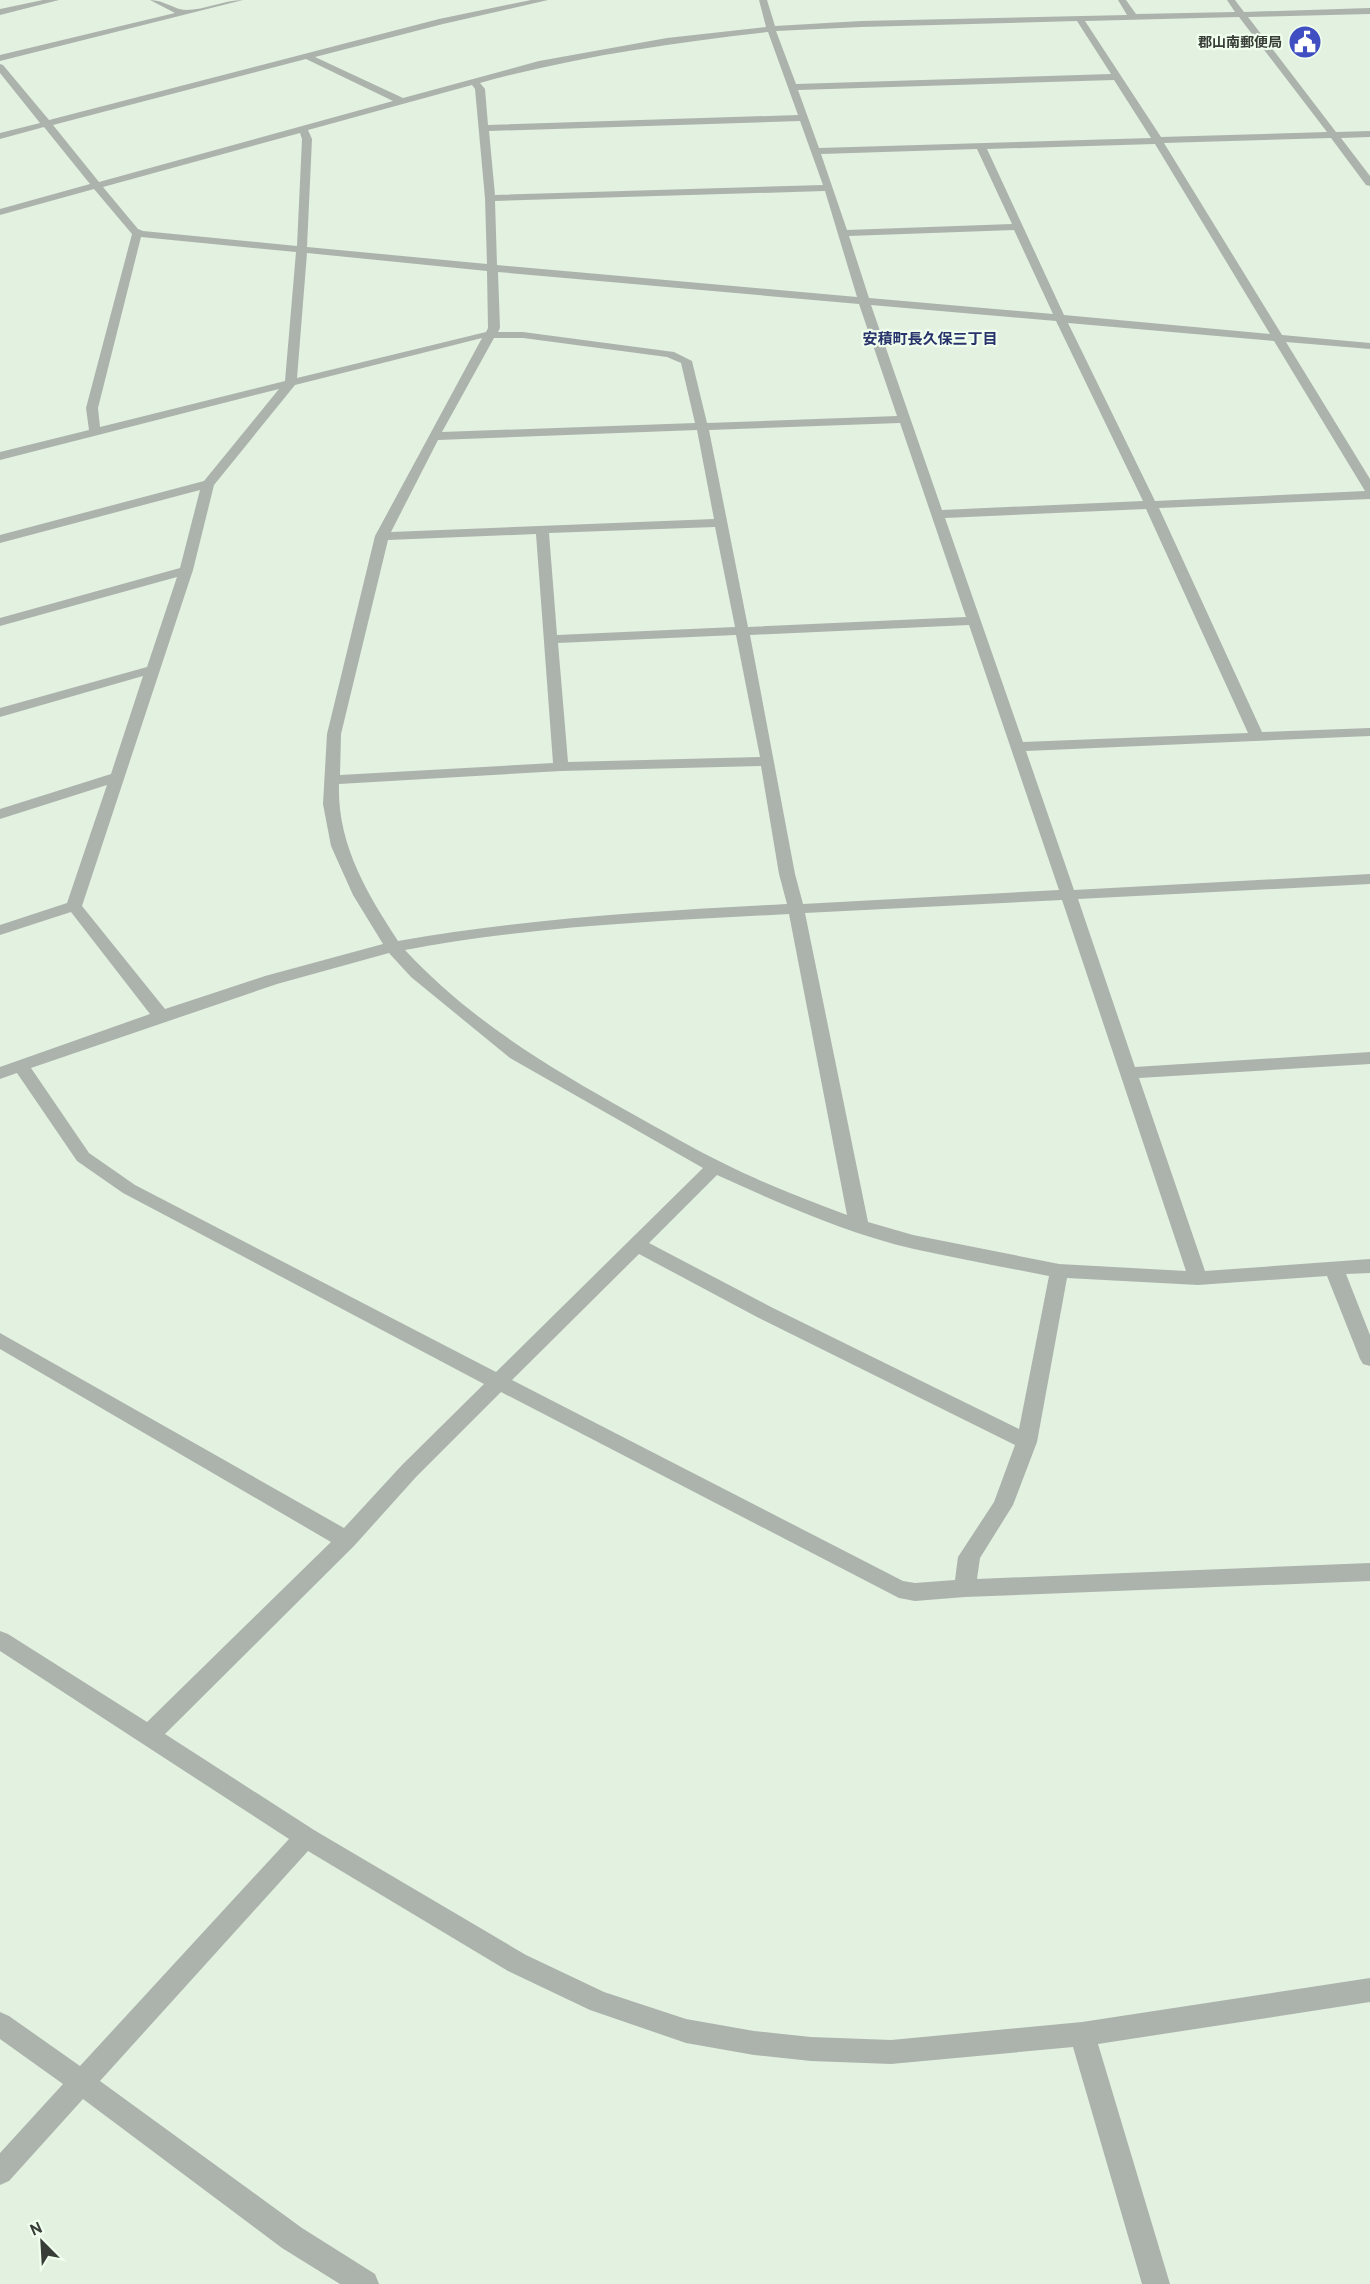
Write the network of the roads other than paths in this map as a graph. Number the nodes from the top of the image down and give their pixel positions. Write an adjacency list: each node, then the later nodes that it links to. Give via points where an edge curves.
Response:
1 (55, 0): 11 (street)
2 (154, 0): 12 (street)
3 (239, 0): 12 (street)
4 (544, 0): 9 (street)
5 (763, 0): 16 (street)
6 (1122, 0): 14 (street)
7 (1232, 0): 13 (street)
8 (477, 3): 9 (street)
9 (493, 9): 17 (street)
10 (1370, 11): 13 (street)
11 (0, 12)
12 (183, 13): 18 (street)
13 (1243, 14): 14 (street); 30 (street)
14 (1133, 17): 15 (street)
15 (1078, 18): 16 (street); 20 (street)
16 (771, 29): 21 (street, via 609,50); 22 (street)
17 (306, 56): 23 (street); 25 (street)
18 (0, 58)
19 (0, 67): 25 (street)
20 (1119, 77): 22 (street); 31 (street)
21 (473, 81): 23 (street); 26 (street, via 480,88)
22 (791, 87): 24 (street)
23 (401, 101): 27 (street)
24 (803, 118): 26 (street); 33 (street)
25 (46, 123): 29 (street); 35 (street)
26 (484, 128): 37 (street)
27 (303, 129): 35 (street); 42 (street, via 307,140)
28 (1370, 134): 30 (street)
29 (0, 135)
30 (1332, 135): 31 (street); 34 (street)
31 (1158, 141): 32 (street); 47 (street)
32 (981, 146): 33 (street); 39 (street)
33 (815, 151): 36 (street)
34 (1370, 183)
35 (98, 186): 38 (street); 40 (street)
36 (829, 188): 37 (street); 41 (street)
37 (490, 198): 43 (street)
38 (0, 212)
39 (1018, 227): 41 (street); 45 (street)
40 (137, 233): 42 (street); 52 (street, via 92,408)
41 (843, 233): 44 (street)
42 (302, 249): 43 (street); 49 (street)
43 (493, 268): 44 (street); 46 (street)
44 (864, 301): 45 (street); 50 (street)
45 (1060, 318): 47 (street); 58 (street)
46 (493, 334): 49 (street); 51 (street, via 680,357 687,363); 53 (street)
47 (1278, 337): 48 (street); 56 (street)
48 (1370, 346)
49 (291, 382): 52 (street); 55 (street)
50 (906, 419): 51 (street); 59 (street)
51 (702, 427): 53 (street); 60 (street)
52 (95, 431): 54 (street)
53 (434, 436): 62 (street)
54 (0, 456)
55 (208, 484): 63 (street); 64 (street)
56 (1370, 489)
57 (1370, 495): 58 (street)
58 (1151, 505): 59 (street); 72 (street)
59 (937, 514): 65 (street)
60 (719, 523): 61 (street); 67 (street)
61 (542, 530): 62 (street); 68 (street)
62 (382, 536): 77 (street, via 334,734)
63 (0, 539)
64 (186, 570): 66 (street); 69 (street)
65 (975, 621): 67 (street); 73 (street)
66 (0, 622)
67 (741, 631): 68 (street); 74 (street)
68 (552, 639): 75 (street)
69 (154, 669): 70 (street); 76 (street)
70 (0, 713)
71 (1370, 732): 72 (street)
72 (1257, 737): 73 (street)
73 (1017, 747): 80 (street)
74 (768, 761): 75 (street); 82 (street)
75 (561, 767): 77 (street)
76 (116, 777): 78 (street); 81 (street)
77 (331, 780): 84 (street, via 339,846 361,895)
78 (0, 813)
79 (1370, 879): 80 (street)
80 (1068, 894): 82 (street); 88 (street)
81 (74, 906): 83 (street); 85 (street)
82 (796, 909): 84 (street, via 561,921); 91 (street)
83 (0, 930)
84 (393, 947): 85 (street, via 314,967); 90 (street, via 432,986 516,1054)
85 (161, 1016): 87 (street)
86 (1370, 1058): 88 (street)
87 (21, 1066): 89 (street); 99 (street, via 83,1157 100,1171)
88 (1128, 1072): 96 (street)
89 (0, 1073)
90 (715, 1167): 91 (street); 92 (street)
91 (859, 1226): 95 (street, via 914,1242)
92 (637, 1245): 99 (street); 100 (street)
93 (1370, 1266): 94 (street)
94 (1334, 1269): 96 (street); 98 (street)
95 (1059, 1271): 96 (street); 100 (street)
96 (1198, 1278)
97 (0, 1340): 101 (street)
98 (1370, 1359)
99 (500, 1383): 101 (street, via 409,1471); 103 (street, via 899,1589 915,1592)
100 (1027, 1442): 103 (street, via 1003,1506 969,1557)
101 (346, 1540): 105 (street)
102 (1370, 1572): 103 (street)
103 (965, 1588)
104 (0, 1640): 105 (street)
105 (149, 1736): 106 (street)
106 (306, 1837): 109 (street, via 560,1985 630,2014 686,2031 800,2048 891,2052); 110 (street)
107 (1370, 1990): 109 (street)
108 (0, 2024): 110 (street)
109 (1082, 2034): 113 (street)
110 (80, 2083): 111 (street); 112 (street, via 292,2238)
111 (0, 2172)
112 (365, 2284)
113 (1156, 2284)

